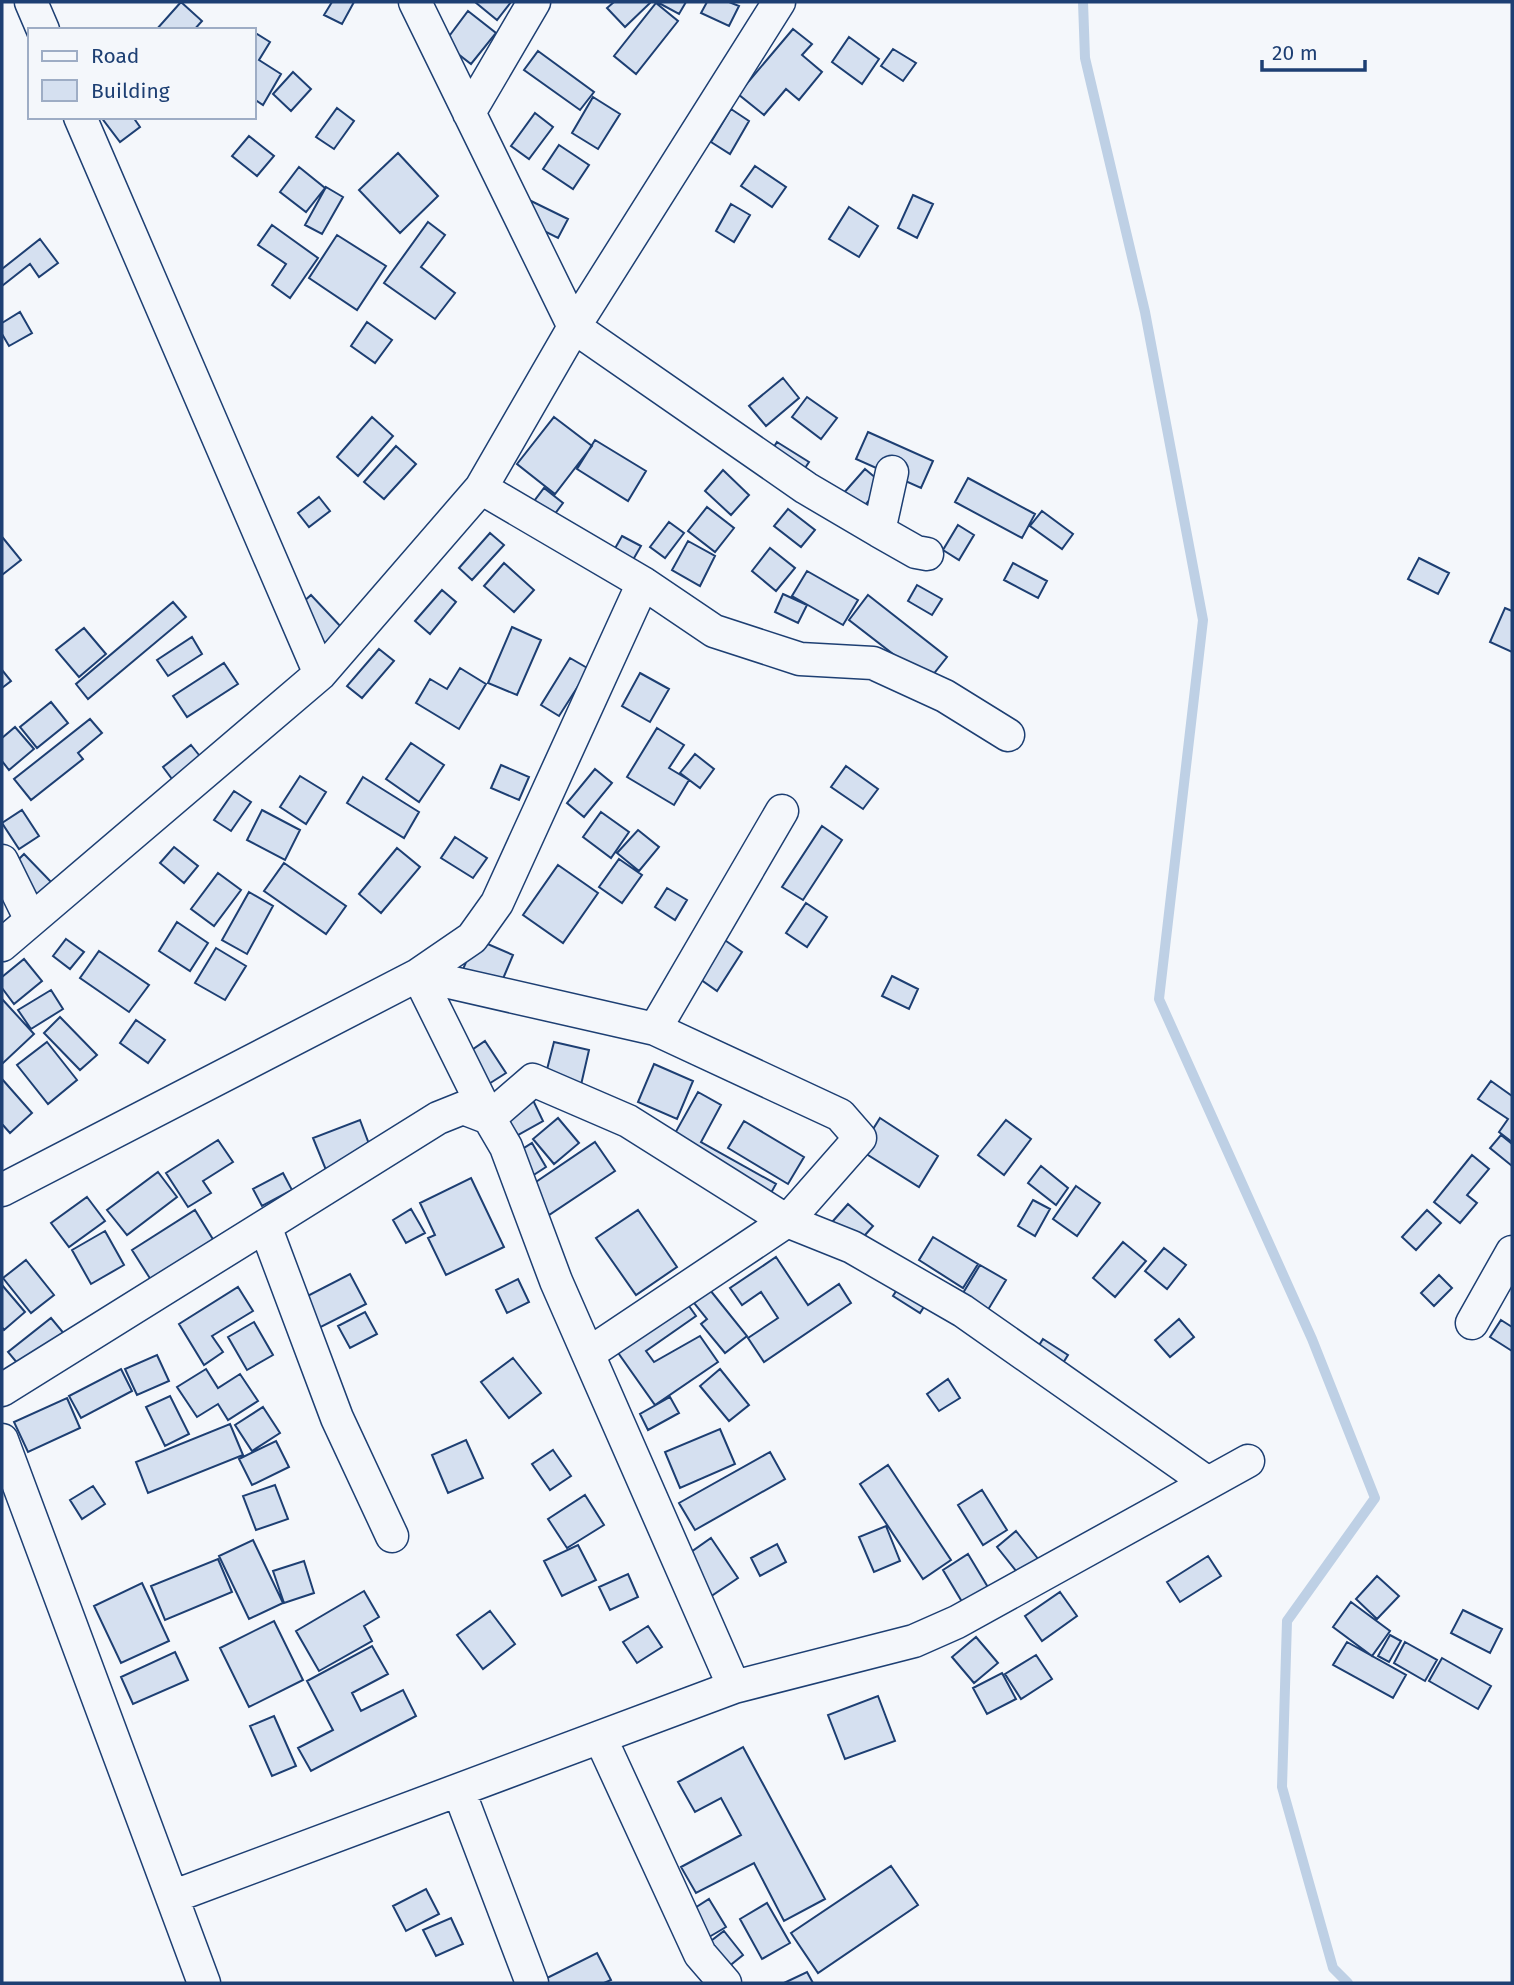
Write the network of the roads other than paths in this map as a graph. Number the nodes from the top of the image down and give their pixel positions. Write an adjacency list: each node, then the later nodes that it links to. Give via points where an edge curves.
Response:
1 (31, 2): 5 (street)
2 (415, 2): 6 (street)
3 (534, 2): 6 (street)
4 (779, 2): 8 (street)
5 (42, 28)
6 (469, 113): 8 (street)
7 (81, 119): 14 (street)
8 (574, 327): 10 (street); 11 (street, via 806,488)
9 (892, 472): 11 (street)
10 (481, 488): 13 (street); 14 (street)
11 (879, 531): 12 (street)
12 (927, 554)
13 (643, 583): 15 (street, via 715,631 800,659 873,663 945,696); 20 (street, via 497,903 472,938)
14 (320, 674): 18 (street)
15 (1008, 734)
16 (782, 811): 21 (street)
17 (2, 861): 18 (street)
18 (31, 920): 19 (street)
19 (2, 945)
20 (418, 975): 21 (street); 22 (street); 23 (street)
21 (655, 1029): 24 (street, via 840,1115 860,1138)
22 (489, 1118): 24 (street, via 533,1080 628,1121); 25 (street, via 463,1108 438,1118); 28 (street, via 506,1147)
23 (2, 1190)
24 (787, 1221): 28 (street); 32 (street, via 852,1247 963,1311)
25 (265, 1226): 29 (street); 33 (street, via 337,1418)
26 (1512, 1252): 27 (street)
27 (1472, 1323)
28 (588, 1354): 34 (street)
29 (2, 1390)
30 (2, 1440): 37 (street)
31 (1248, 1461): 32 (street)
32 (1208, 1483): 34 (street, via 914,1641)
33 (392, 1536)
34 (734, 1687): 35 (street)
35 (600, 1737): 36 (street); 40 (street, via 699,1954)
36 (458, 1791): 37 (street); 39 (street)
37 (172, 1897): 38 (street)
38 (204, 1983)
39 (532, 1983)
40 (725, 1983)

